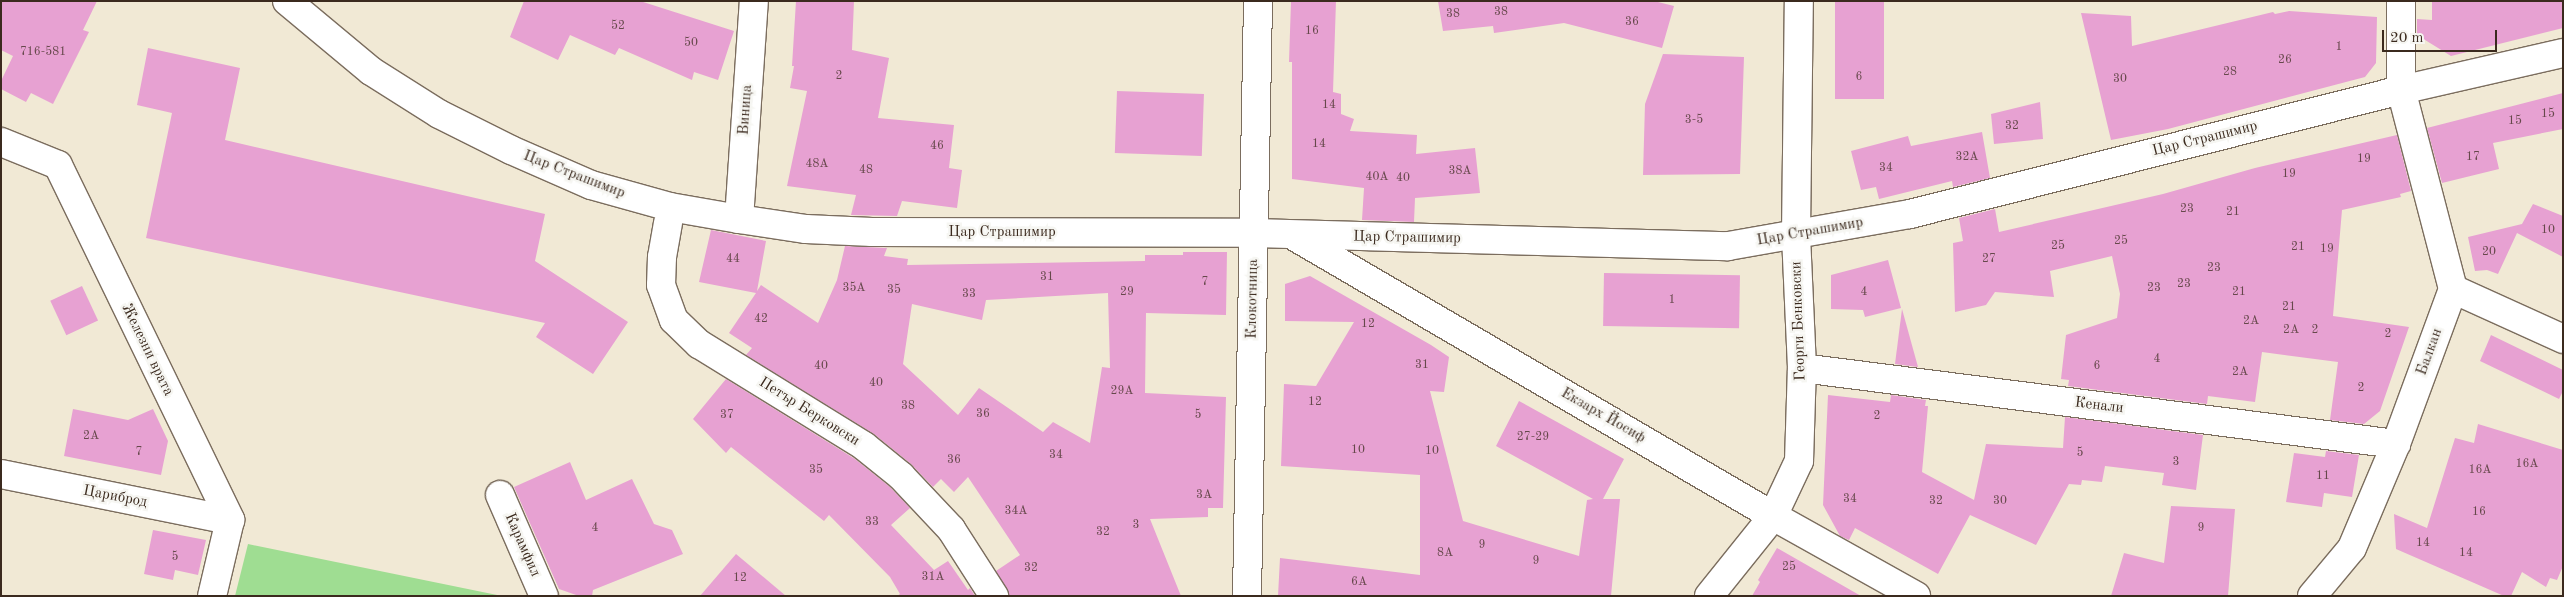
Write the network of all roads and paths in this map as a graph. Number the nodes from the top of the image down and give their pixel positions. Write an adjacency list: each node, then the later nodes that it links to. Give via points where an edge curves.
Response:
1 (754, 1): 9 (street, Виница)
2 (1258, 1): 11 (street, Клокотница)
3 (1799, 1): 13 (street, Георги Бенковски)
4 (2401, 1): 7 (street)
5 (290, 3): 9 (street, Цар Страшимир, via 371,71 439,114 512,150 591,185 627,197)
6 (2563, 53): 7 (street, Цар Страшимир)
7 (2401, 90): 13 (street, Цар Страшимир, via 1910,214); 14 (street)
8 (1, 142): 21 (street, Железни врата, via 58,165)
9 (739, 219): 11 (street, Цар Страшимир, via 806,229 872,232)
10 (668, 223): 24 (street, Петър Берковски, via 661,285 674,320 699,344 864,446 901,476 951,529)
11 (1254, 233): 12 (street, Цар Страшимир); 25 (street, Клокотница)
12 (1291, 234): 13 (street, Цар Страшимир, via 1728,246); 20 (street, Екзарх Йосиф)
13 (1796, 234): 16 (street, Георги Бенковски)
14 (2453, 289): 15 (street); 17 (street, Балкан)
15 (2563, 339)
16 (1802, 368): 17 (street, Кенали); 20 (street, Георги Бенковски, via 1799,461)
17 (2396, 444): 28 (street, Балкан, via 2352,548)
18 (1, 474): 21 (street, Цариброд)
19 (500, 495): 23 (street, Карамфил)
20 (1773, 516): 26 (street, Георги Бенковски); 27 (street, Екзарх Йосиф)
21 (230, 520): 22 (street)
22 (212, 596)
23 (544, 596)
24 (994, 596)
25 (1247, 596)
26 (1709, 596)
27 (1916, 596)
28 (2312, 596)

